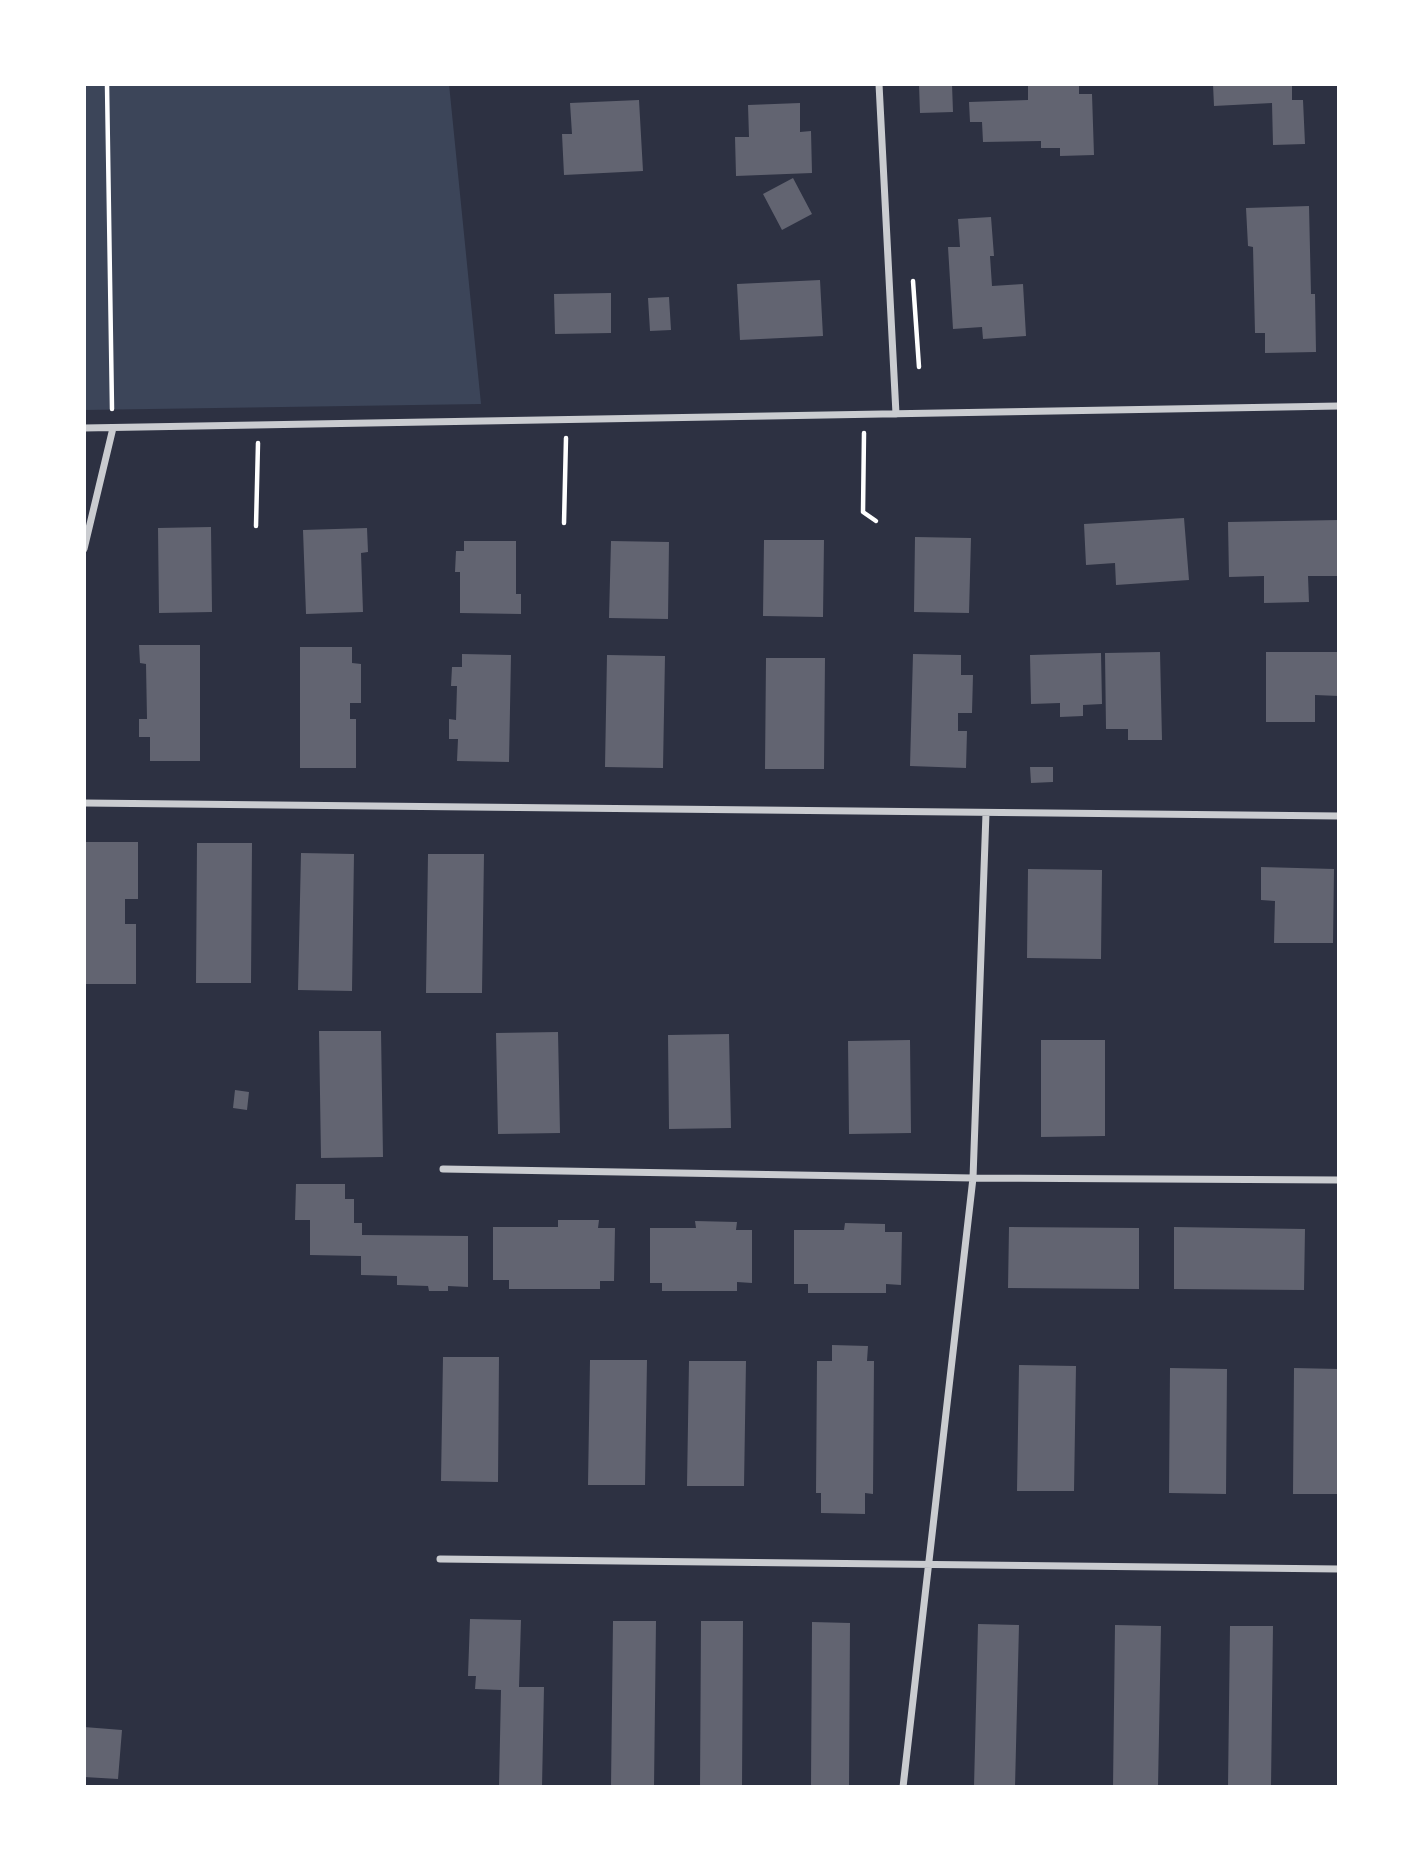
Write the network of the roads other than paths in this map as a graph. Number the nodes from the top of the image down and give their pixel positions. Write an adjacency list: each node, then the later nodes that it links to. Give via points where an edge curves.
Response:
1 (878, 84): 3 (street)
2 (1339, 407): 3 (street)
3 (896, 414): 5 (street)
4 (84, 428): 5 (street)
5 (113, 428): 6 (street)
6 (84, 549)
7 (84, 803): 8 (street)
8 (986, 813): 9 (street); 11 (street)
9 (1339, 816)
10 (443, 1170): 11 (street)
11 (973, 1178): 12 (street); 14 (street)
12 (1339, 1180)
13 (440, 1559): 14 (street)
14 (928, 1564): 15 (street); 16 (street)
15 (1339, 1569)
16 (903, 1787)

